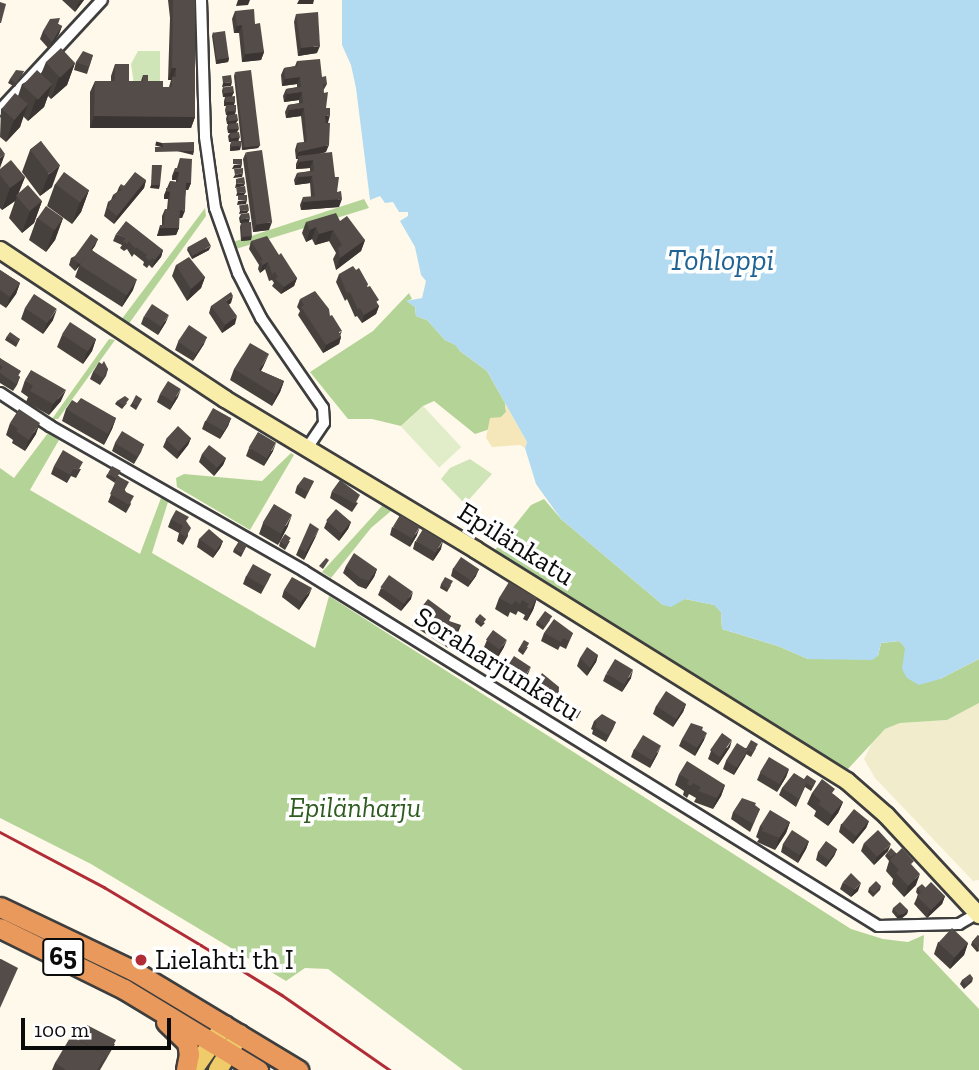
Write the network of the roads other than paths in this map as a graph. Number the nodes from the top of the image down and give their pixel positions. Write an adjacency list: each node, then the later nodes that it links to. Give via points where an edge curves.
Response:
1 (102, 0): 3 (street)
2 (201, 0): 6 (street, via 205,137 215,208 237,273 261,318 323,408 324,423)
3 (0, 110)
4 (0, 250): 6 (street, Epilänkatu, via 225,399)
5 (0, 393): 8 (street, Soraharjunkatu, via 304,571 878,926 959,924)
6 (308, 447): 8 (street, Epilänkatu, via 847,781 886,815)
7 (0, 907): 11 (highway, 65, via 134,971)
8 (978, 914)
9 (0, 928): 10 (highway, 65)
10 (124, 989): 11 (highway, 65); 12 (highway, via 181,1034 189,1054)
11 (227, 1038): 13 (main road); 14 (main road); 15 (highway, 65); 16 (highway, 65)
12 (186, 1070)
13 (193, 1070)
14 (218, 1070)
15 (258, 1070)
16 (298, 1070)

